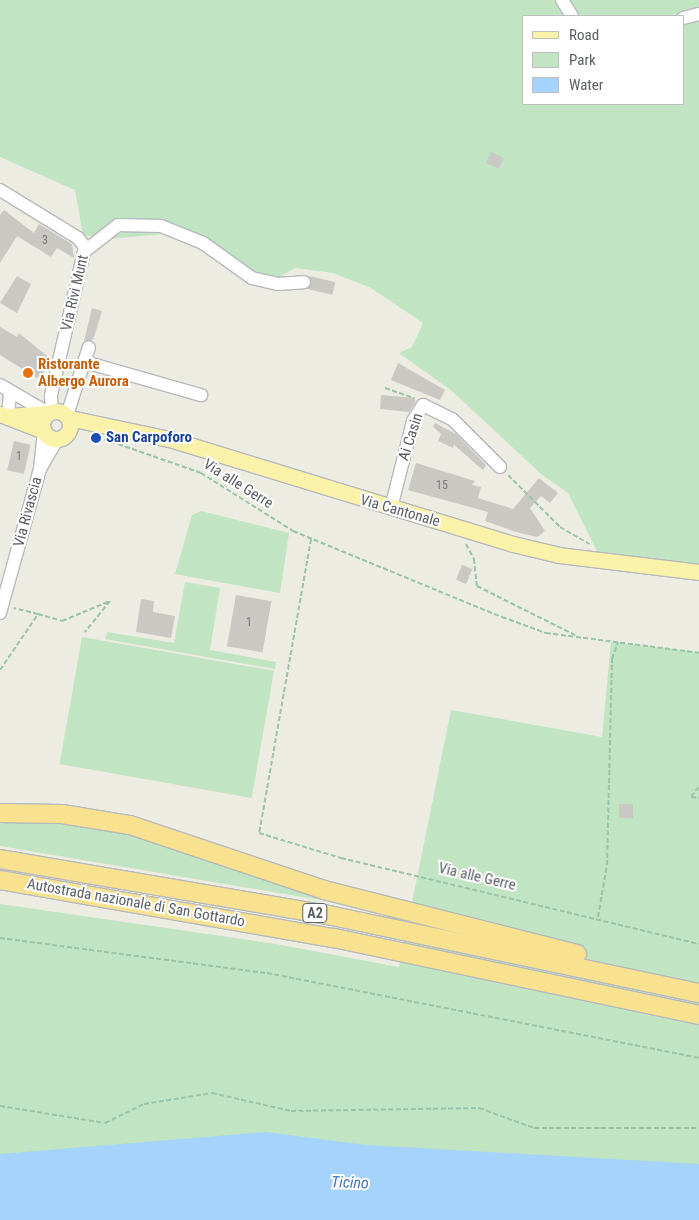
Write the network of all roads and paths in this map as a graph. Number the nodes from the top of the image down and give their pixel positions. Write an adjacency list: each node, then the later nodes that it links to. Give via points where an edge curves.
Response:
1 (562, 0): 3 (street)
2 (699, 14): 4 (street)
3 (571, 15)
4 (684, 18)
5 (0, 190): 6 (street, Via Rivi Munt, via 78,238)
6 (85, 251): 7 (street, via 118,225 161,226 203,243 252,278 278,284); 14 (street, Via Rivi Munt, via 51,396)
7 (304, 282)
8 (89, 347): 9 (street)
9 (85, 362): 12 (street); 14 (street)
10 (5, 388): 14 (street); 15 (street)
11 (385, 388): 13 (path)
12 (200, 395)
13 (424, 405): 18 (street, Ai Casin, via 452,419); 19 (street, Ai Casin, via 413,421)
14 (59, 414): 15 (main road, Via Cantonale); 16 (main road, Via Cantonale); 17 (main road); 17 (main road)
15 (4, 415): 17 (main road, Via Cantonale)
16 (104, 429): 17 (main road, Via Cantonale); 19 (main road, Via Cantonale, via 173,440); 21 (path, Via alle Gerre, via 104,441 201,473)
17 (56, 434): 24 (street, Via Rivascia, via 40,469)
18 (500, 467): 22 (path, via 560,527)
19 (391, 508): 20 (main road, Via Cantonale)
20 (456, 527): 23 (main road, Via Cantonale, via 559,555); 27 (path, via 474,559 477,586)
21 (311, 539): 27 (path, Via alle Gerre, via 502,618 546,633); 36 (path, Via alle Gerre, via 258,824 259,833 341,858)
22 (594, 546)
23 (699, 572)
24 (1, 609): 25 (path)
25 (38, 614): 26 (path, via 62,621 110,601); 30 (path)
26 (85, 632)
27 (579, 637): 28 (path, Via alle Gerre)
28 (618, 642): 29 (path, Via alle Gerre); 36 (path, via 612,658 606,877)
29 (699, 653)
30 (0, 670)
31 (699, 787): 32 (path, via 691,797)
32 (699, 798)
33 (0, 813): 39 (highway, via 62,814 136,826 324,890 612,963)
34 (0, 859): 39 (highway, A2, via 328,915)
35 (0, 880): 41 (highway, Autostrada nazionale di San Gottardo / A2, via 271,926)
36 (598, 917): 38 (path, Via alle Gerre)
37 (0, 938): 42 (path, via 267,973)
38 (699, 944)
39 (629, 977): 40 (highway, A2)
40 (699, 993)
41 (699, 1015)
42 (699, 1058)
43 (0, 1106): 44 (path, via 105,1123 144,1104 212,1093 291,1111 479,1108 534,1128)
44 (699, 1128)

